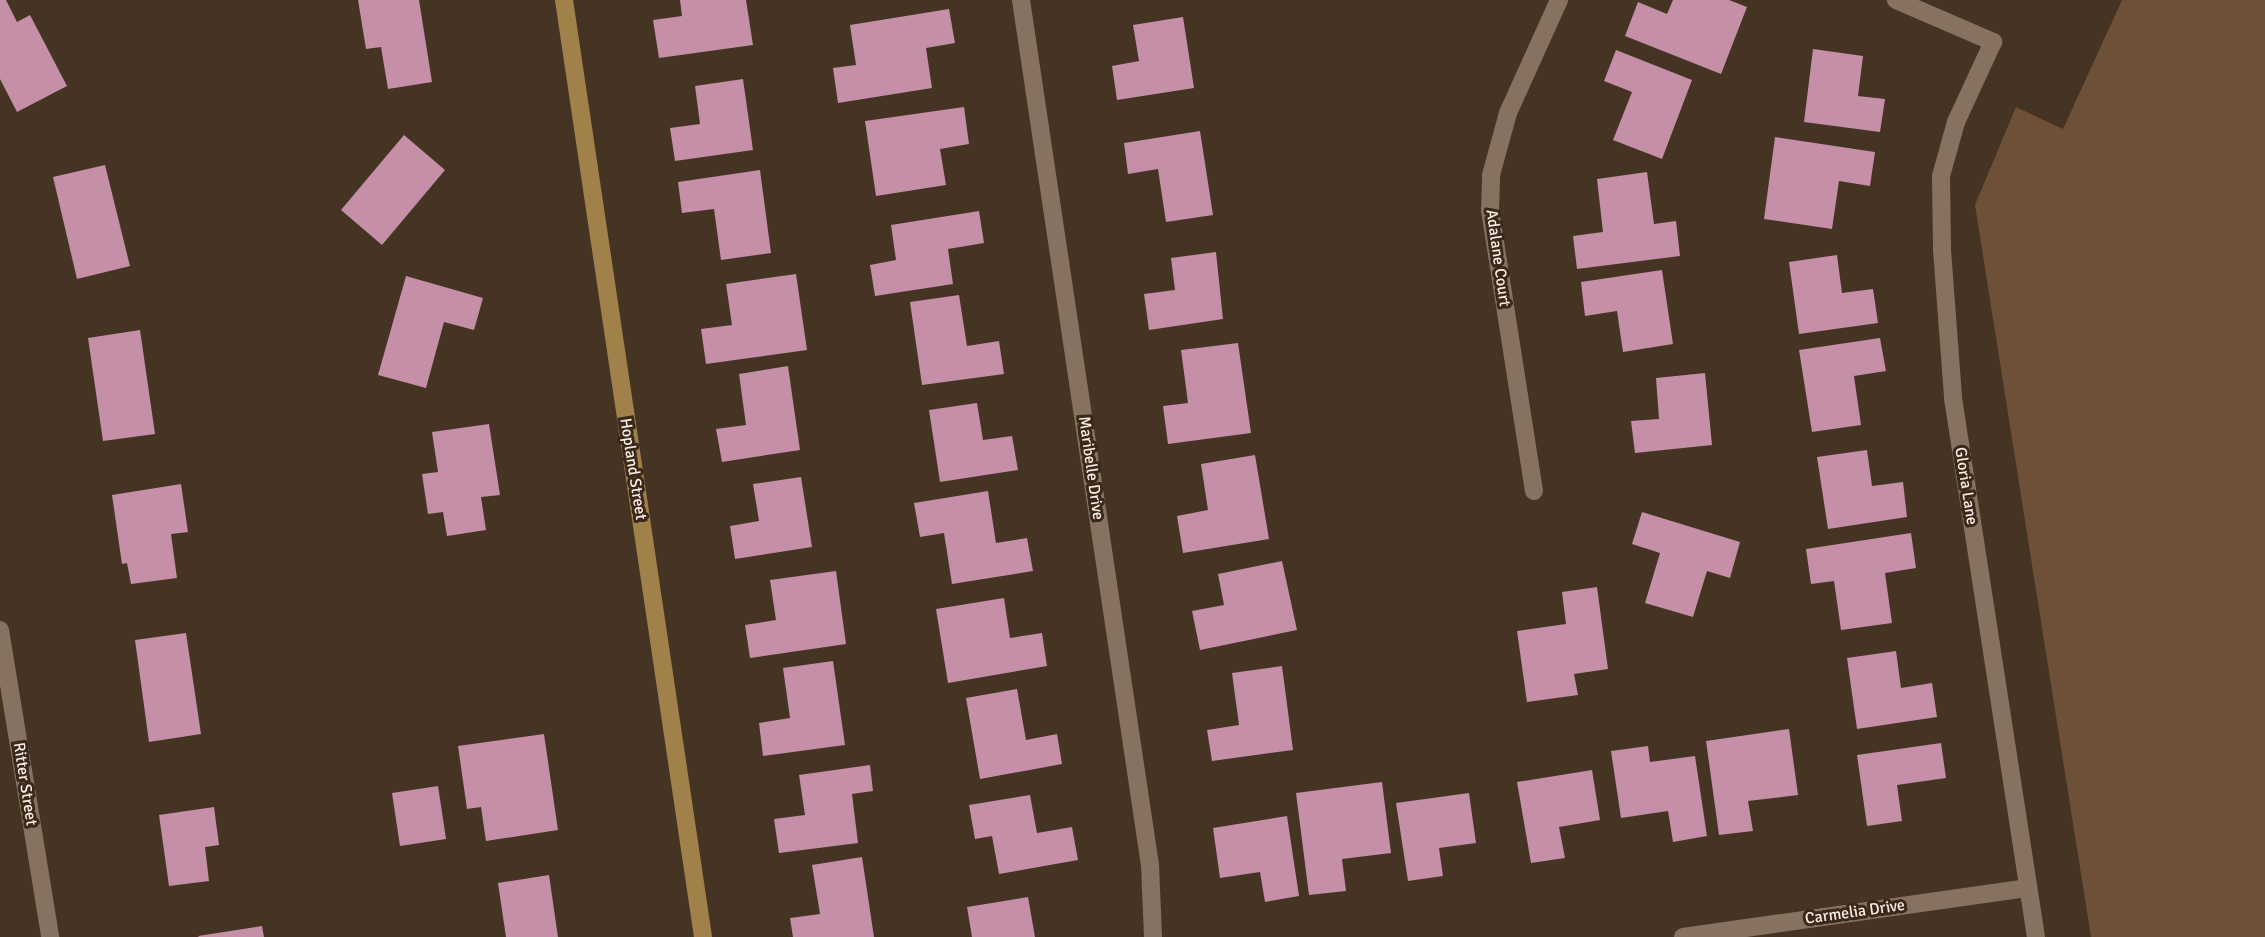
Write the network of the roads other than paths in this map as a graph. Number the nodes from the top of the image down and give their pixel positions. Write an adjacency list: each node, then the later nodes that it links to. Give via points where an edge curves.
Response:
1 (564, 0): 9 (street, Hopland Street)
2 (1021, 0): 10 (street, Maribelle Drive, via 1150,866)
3 (1558, 0): 5 (street, Adalane Court, via 1508,113 1491,175 1490,210)
4 (1896, 0): 7 (street, Gloria Lane, via 1993,42 1956,122 1941,176 1942,250 1953,398)
5 (1534, 491)
6 (0, 630): 8 (street, Ritter Street)
7 (2027, 888): 11 (street, Carmelia Drive); 12 (street, Gloria Lane)
8 (50, 937)
9 (703, 937)
10 (1153, 937)
11 (1683, 937)
12 (2036, 937)

